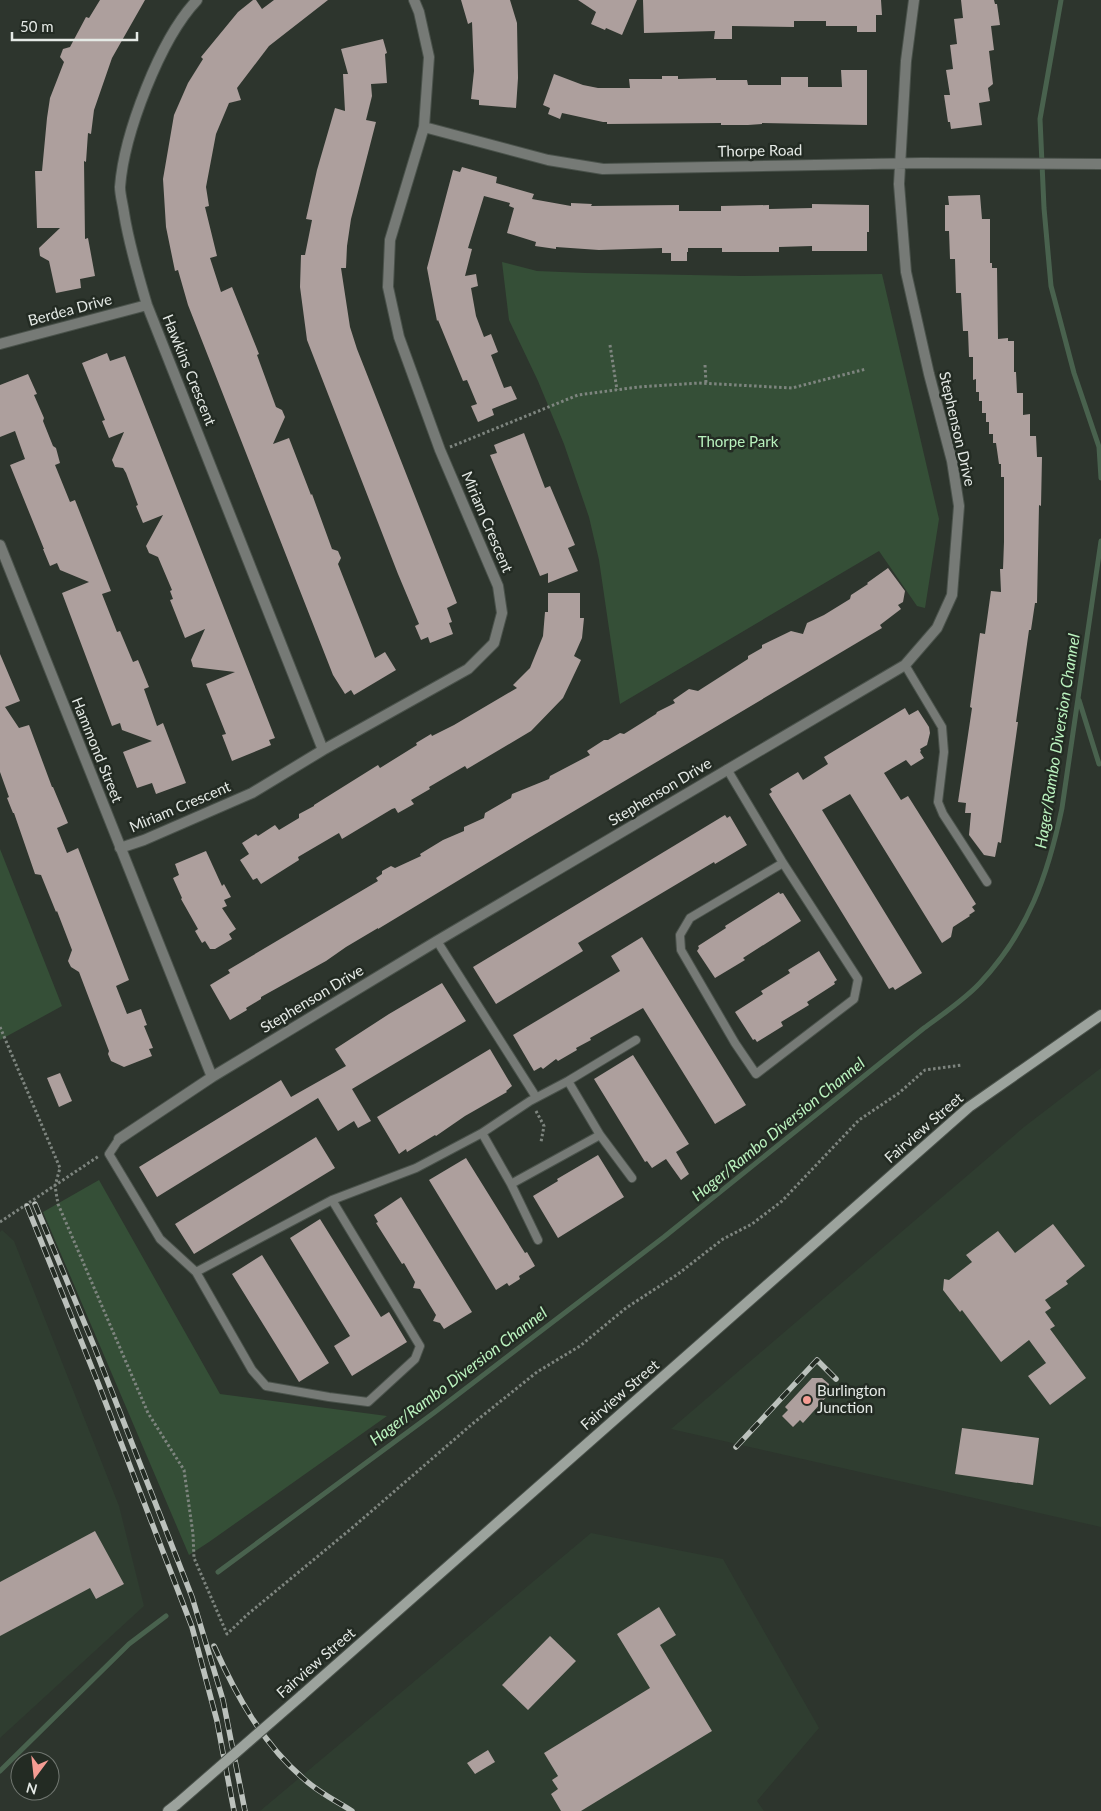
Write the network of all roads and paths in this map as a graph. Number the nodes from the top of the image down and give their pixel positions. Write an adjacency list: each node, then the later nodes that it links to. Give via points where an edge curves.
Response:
1 (197, 0): 7 (street, Hawkins Crescent, via 163,51 150,81 129,135 120,188 129,243)
2 (414, 0): 4 (street, Miriam Crescent, via 429,57)
3 (914, 0): 5 (street, Stephenson Drive, via 906,61)
4 (424, 127): 5 (street, Thorpe Road, via 548,160 603,169); 14 (street, Miriam Crescent, via 390,240 388,287 399,337)
5 (901, 163): 6 (street, Thorpe Road); 16 (street, Stephenson Drive, via 899,184 906,272 952,461 958,506 952,594 937,628)
6 (1101, 164)
7 (147, 305): 8 (street, Berdea Drive); 17 (street, Hawkins Crescent)
8 (0, 344)
9 (610, 345): 13 (path)
10 (705, 365): 12 (path)
11 (866, 369): 12 (path, via 792,388)
12 (706, 383): 13 (path)
13 (617, 390): 14 (path, via 578,395)
14 (440, 450): 17 (street, Miriam Crescent, via 498,586 502,613 494,644 468,669)
15 (0, 545): 19 (street, Hammond Street)
16 (905, 664): 18 (street, Stephenson Drive); 21 (lane, via 942,727 944,752 938,802)
17 (323, 750): 19 (street, Miriam Crescent, via 252,793)
18 (727, 769): 20 (lane); 22 (street, Stephenson Drive)
19 (120, 848): 27 (street, Hammond Street)
20 (783, 863): 20 (lane, via 690,918 680,935 680,950 734,1043 756,1074 854,999 858,980)
21 (987, 882)
22 (437, 941): 27 (street, Stephenson Drive); 29 (lane)
23 (1101, 1014): 42 (main road, Fairview Street, bridge, via 969,1107)
24 (0, 1027): 37 (path, via 60,1168)
25 (636, 1040): 28 (lane)
26 (962, 1066): 37 (path, via 924,1070 898,1094 859,1120 782,1202 752,1224 723,1239 626,1308 580,1346 537,1372 227,1634 194,1558 184,1470 148,1413 58,1204)
27 (212, 1077): 32 (street, Stephenson Drive)
28 (568, 1081): 29 (lane); 31 (lane)
29 (533, 1099): 30 (lane); 33 (path, via 544,1126)
30 (482, 1133): 36 (lane); 38 (lane, via 416,1168)
31 (600, 1135): 35 (lane); 36 (lane)
32 (119, 1139): 41 (lane, Stephenson Drive, via 109,1154 160,1239)
33 (541, 1142)
34 (100, 1155): 37 (path)
35 (632, 1178)
36 (511, 1184): 40 (lane)
37 (55, 1186): 39 (path)
38 (332, 1200): 41 (lane); 41 (lane, via 420,1346 415,1359 368,1402 266,1386 252,1370)
39 (0, 1222)
40 (538, 1240)
41 (196, 1272)
42 (168, 1811)

